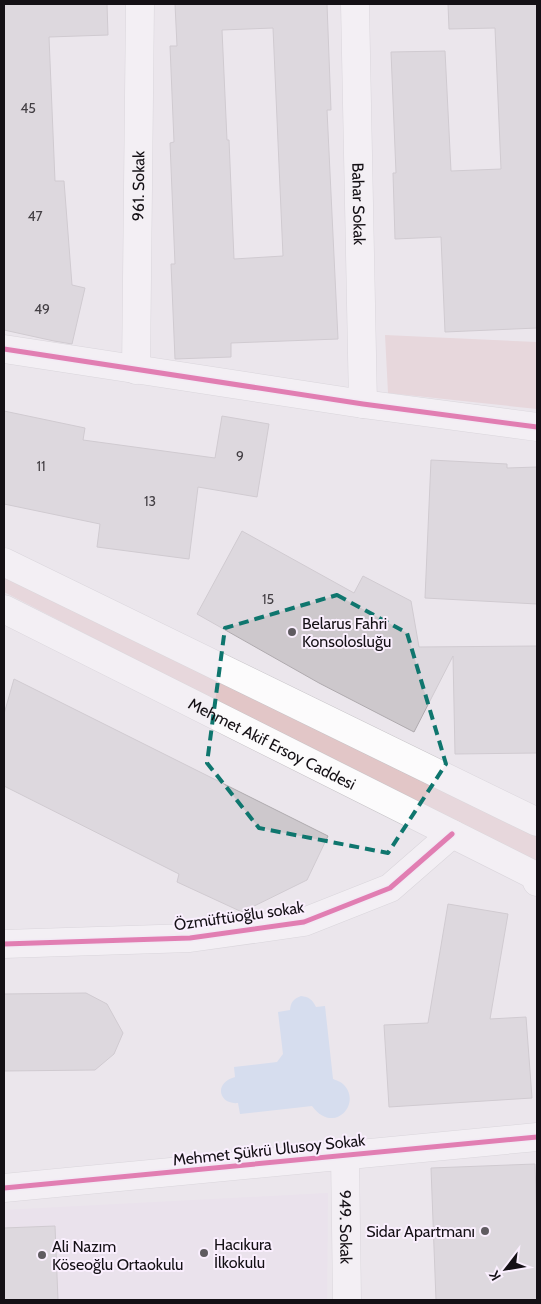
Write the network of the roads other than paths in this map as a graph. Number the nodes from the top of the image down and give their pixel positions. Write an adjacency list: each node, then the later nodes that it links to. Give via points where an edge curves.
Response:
1 (140, 4): 4 (street, 961. Sokak)
2 (355, 4): 5 (street, Bahar Sokak)
3 (4, 350): 4 (street)
4 (136, 370): 5 (street)
5 (363, 404): 6 (street)
6 (537, 427)
7 (4, 562): 9 (street)
8 (4, 609): 10 (street, Mehmet Akif Ersoy Caddesi)
9 (537, 822)
10 (452, 834): 11 (street, Mehmet Akif Ersoy Caddesi, via 534,875); 12 (street, Özmüftüoğlu sokak, via 390,888 304,922 190,938)
11 (537, 882)
12 (4, 944)
13 (537, 1137): 14 (street, Mehmet Şükrü Ulusoy Sokak)
14 (345, 1155): 15 (street, Mehmet Şükrü Ulusoy Sokak); 16 (street, 949. Sokak)
15 (4, 1188)
16 (347, 1300)

